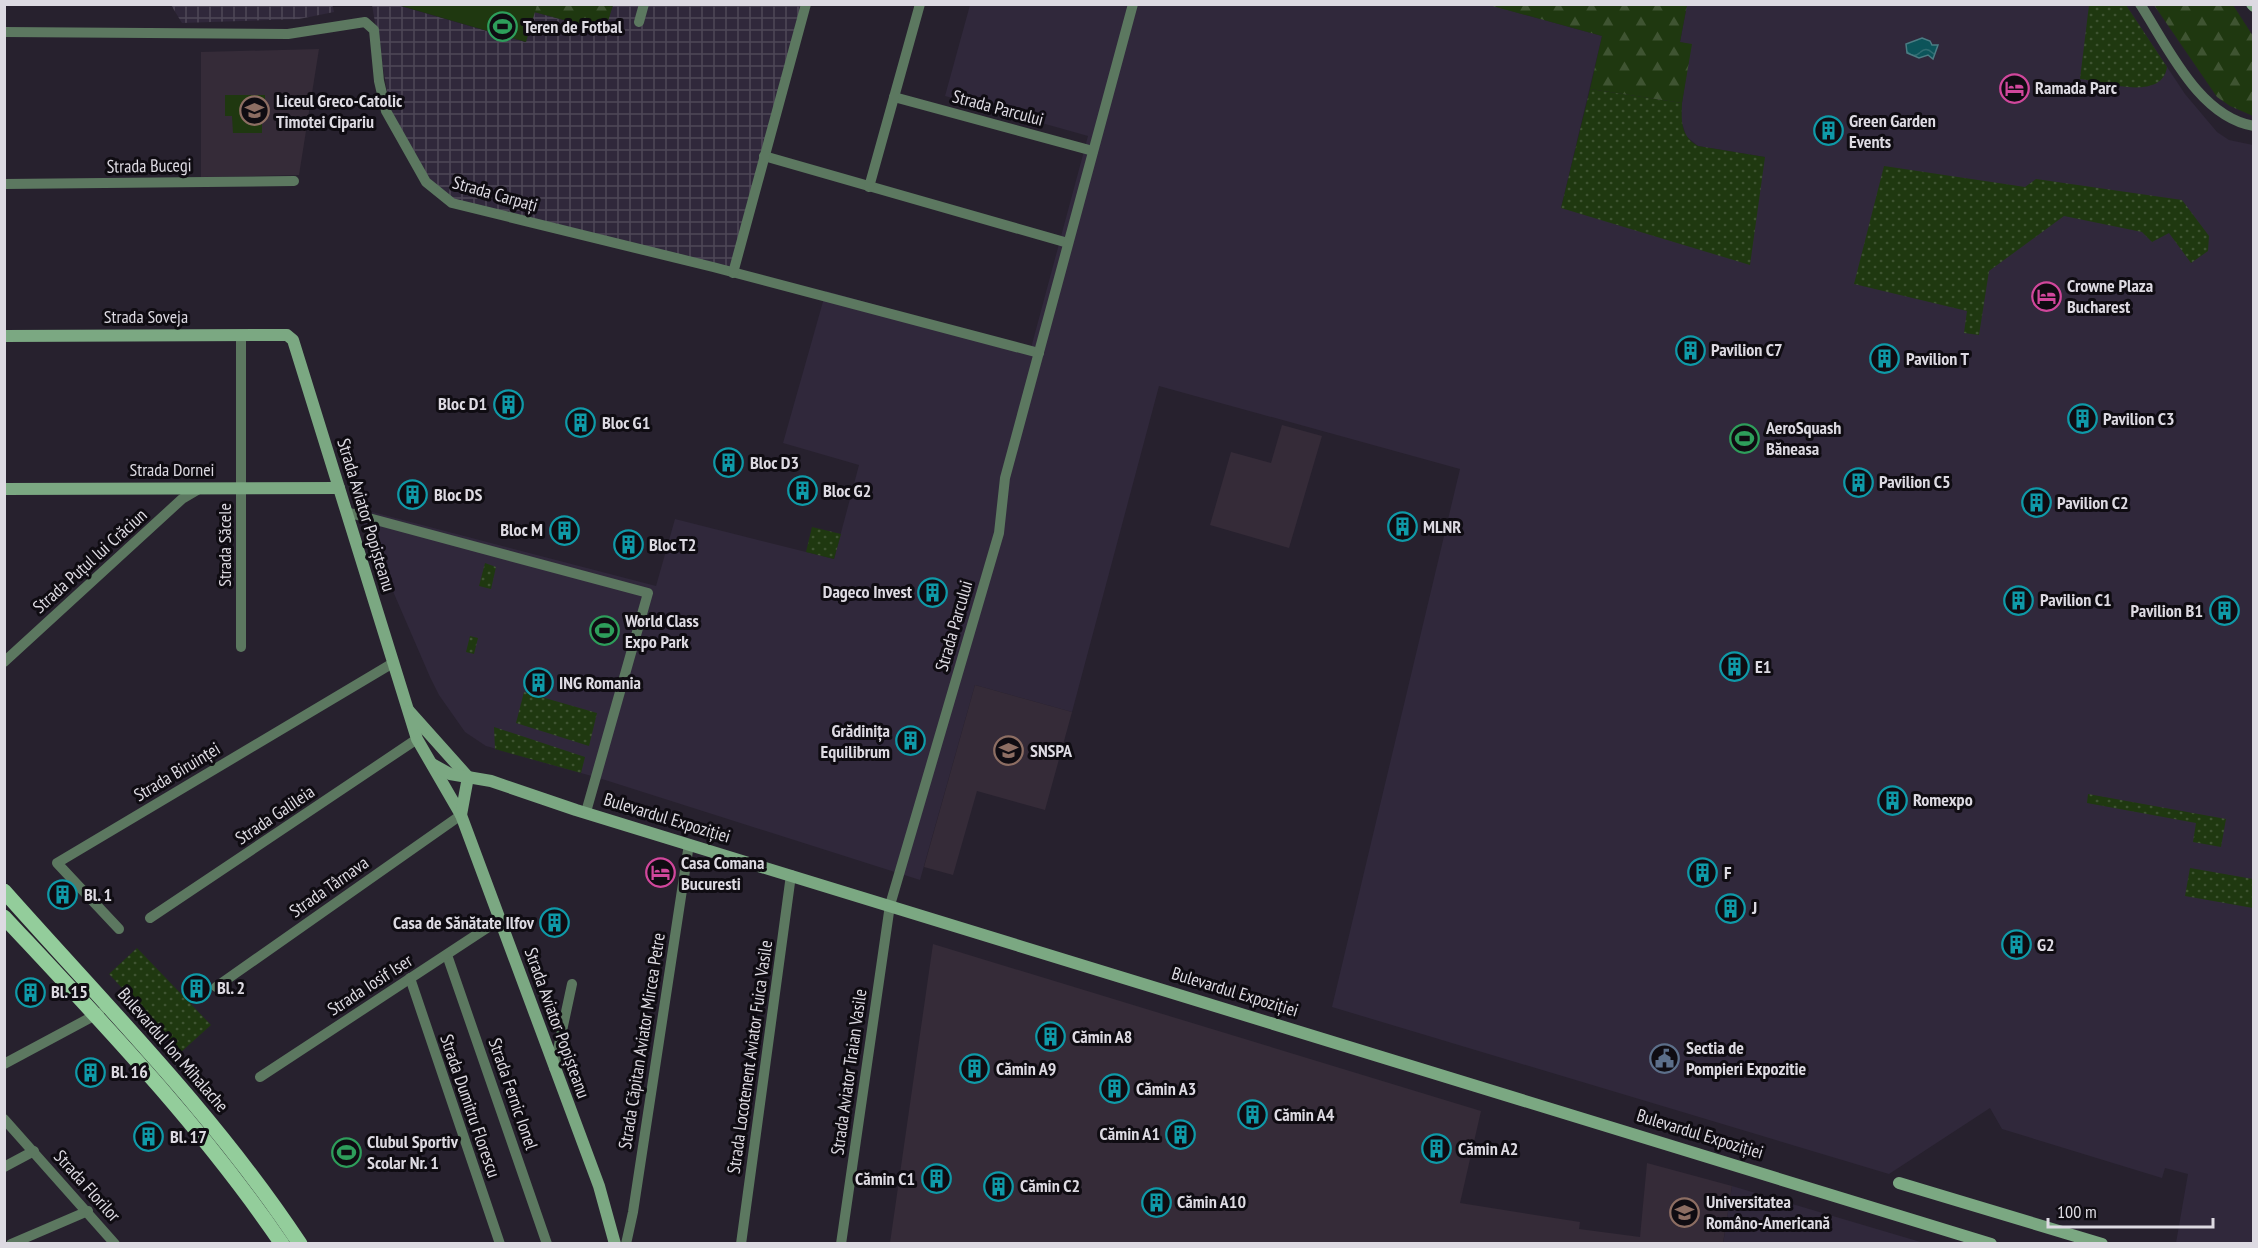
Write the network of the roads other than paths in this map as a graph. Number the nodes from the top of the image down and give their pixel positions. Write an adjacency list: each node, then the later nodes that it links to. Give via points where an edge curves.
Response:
1 (644, 4): 6 (street)
2 (806, 4): 11 (street)
3 (920, 4): 8 (street)
4 (1133, 4): 10 (street, Strada Parcului)
5 (2140, 4): 9 (street, via 2203,98 2227,117)
6 (639, 22)
7 (4, 32): 16 (street, Strada Carpați, via 288,34 364,22 376,35 379,81 386,111 426,182 443,198 465,207)
8 (894, 97): 10 (street, Strada Parcului); 14 (street)
9 (2253, 126)
10 (1094, 151): 15 (street, Strada Parcului)
11 (765, 156): 14 (street); 16 (street)
12 (294, 181): 13 (street, Strada Bucegi)
13 (4, 184)
14 (869, 187): 15 (street)
15 (1068, 243): 20 (street, Strada Parcului)
16 (733, 273): 20 (street)
17 (241, 335): 18 (street, Strada Soveja); 19 (street, Strada Soveja); 22 (street, Strada Săcele)
18 (287, 335): 23 (street, Strada Aviator Popișteanu, via 294,343)
19 (4, 336)
20 (1039, 354): 39 (street, Strada Parcului, via 1005,478 999,533)
21 (200, 488): 22 (street, Strada Dornei); 24 (street, Strada Dornei); 27 (street, Strada Puțul lui Crăciun, via 182,499)
22 (241, 488): 23 (street, Strada Dornei); 26 (street, Strada Săcele)
23 (339, 488): 25 (street, Strada Aviator Popișteanu)
24 (4, 489)
25 (346, 512): 28 (street, Strada Aviator Popișteanu); 34 (street, via 648,593)
26 (242, 647)
27 (4, 662)
28 (393, 663): 29 (street, Strada Aviator Popișteanu); 43 (street, Strada Biruinței, via 57,863)
29 (406, 708): 30 (street, Strada Aviator Popișteanu); 32 (street, Strada Aviator Popișteanu)
30 (417, 739): 31 (street, Strada Aviator Popișteanu); 41 (street, Strada Galileia)
31 (432, 764): 32 (street, Bulevardul Expoziției, via 450,774); 33 (street, Strada Aviator Popișteanu)
32 (468, 777): 33 (street, via 453,783); 34 (street, Bulevardul Expoziției); 35 (street)
33 (448, 795): 35 (street, Strada Aviator Popișteanu)
34 (586, 812): 36 (street, Bulevardul Expoziției)
35 (461, 815): 42 (street, Strada Aviator Popișteanu); 47 (street, Strada Târnava)
36 (689, 844): 37 (street, Bulevardul Expoziției); 65 (street, Strada Căpitan Aviator Mircea Petre)
37 (791, 875): 39 (street, Bulevardul Expoziției); 66 (street, Strada Locotenent Aviator Fuica Vasile)
38 (4, 891): 48 (main road, Bulevardul Ion Mihalache)
39 (890, 905): 67 (street, Strada Aviator Traian Vasile); 68 (street, Bulevardul Expoziției)
40 (4, 918): 49 (main road, Bulevardul Ion Mihalache)
41 (150, 918)
42 (499, 920): 44 (street, Strada Iosif Iser); 51 (street, Strada Aviator Popișteanu)
43 (119, 929)
44 (447, 954): 45 (street, Strada Iosif Iser); 63 (street, Strada Fernic Ionel)
45 (410, 978): 52 (street, Strada Iosif Iser); 62 (street, Strada Dumitru Florescu)
46 (572, 984): 51 (street)
47 (216, 987)
48 (109, 1006): 49 (street); 61 (main road, Bulevardul Ion Mihalache, via 200,1110)
49 (96, 1016): 50 (street); 60 (main road, Bulevardul Ion Mihalache, via 192,1124)
50 (4, 1064)
51 (554, 1068): 64 (street, Strada Aviator Popișteanu, via 599,1186)
52 (260, 1077)
53 (4, 1119): 54 (street, Strada Florilor)
54 (34, 1151): 55 (street, Strada Florilor); 57 (street, Strada Florilor)
55 (4, 1167)
56 (1899, 1184): 69 (street)
57 (88, 1211): 58 (street); 59 (street, Strada Florilor)
58 (11, 1244)
59 (116, 1244)
60 (282, 1244)
61 (300, 1244)
62 (500, 1244)
63 (548, 1244)
64 (615, 1244)
65 (626, 1244)
66 (741, 1244)
67 (841, 1244)
68 (1991, 1244)
69 (2102, 1244)

